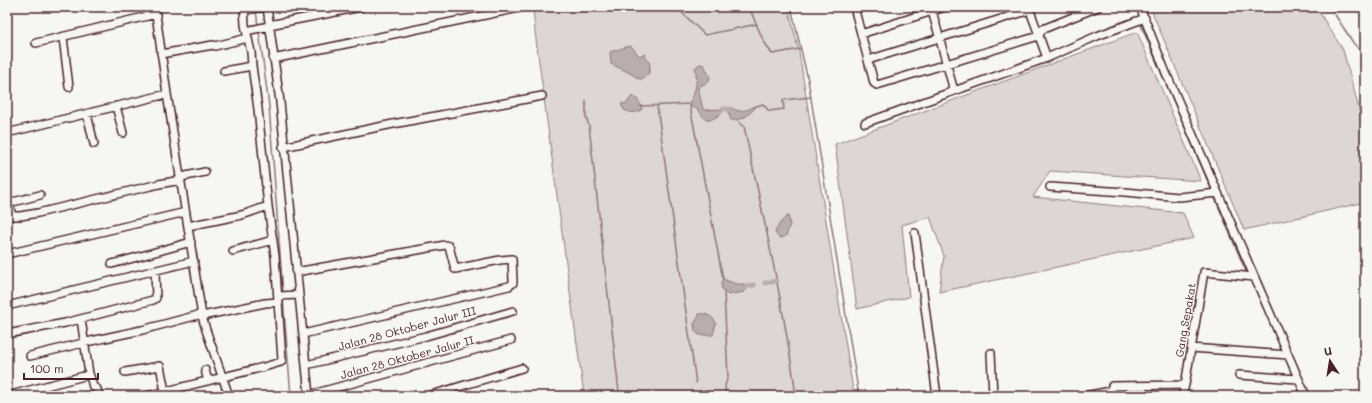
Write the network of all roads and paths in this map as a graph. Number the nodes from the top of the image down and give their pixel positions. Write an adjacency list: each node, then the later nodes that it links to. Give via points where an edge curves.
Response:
1 (267, 7): 9 (street); 13 (street)
2 (361, 7): 13 (street)
3 (524, 7): 22 (street)
4 (854, 7): 15 (street)
5 (945, 7): 10 (street)
6 (1098, 7): 16 (street, via 1043,29)
7 (1140, 7): 12 (street)
8 (1030, 8): 16 (street); 18 (street)
9 (245, 9): 14 (street)
10 (931, 9): 15 (street); 18 (street)
11 (155, 11): 17 (street); 20 (street)
12 (1145, 18): 21 (street); 41 (street, via 1169,81)
13 (269, 26): 14 (street); 22 (street)
14 (248, 33): 20 (street, via 214,45); 25 (street)
15 (861, 34): 23 (street)
16 (1039, 35): 21 (street); 24 (street)
17 (63, 37): 19 (street); 27 (street)
18 (939, 38): 23 (street); 24 (street)
19 (36, 43)
20 (161, 54): 29 (street)
21 (1047, 58): 28 (street)
22 (273, 59): 37 (street, via 280,102)
23 (868, 60): 24 (street, via 874,83 877,85)
24 (946, 64): 28 (street)
25 (252, 66): 26 (street); 43 (street)
26 (224, 71)
27 (69, 87)
28 (954, 91): 33 (street)
29 (167, 94): 31 (street); 39 (street)
30 (542, 96): 37 (street)
31 (116, 106): 32 (street); 35 (street)
32 (87, 114): 34 (street); 36 (street)
33 (865, 123)
34 (7, 133)
35 (123, 133)
36 (94, 144)
37 (283, 147): 54 (street)
38 (205, 172): 39 (street)
39 (181, 178): 42 (street, via 38,213 12,216 9,203); 44 (street)
40 (1050, 188): 41 (street, via 1179,197)
41 (1218, 193): 55 (street)
42 (40, 195)
43 (268, 206): 45 (street, via 242,215); 47 (street)
44 (186, 212): 45 (street); 50 (street)
45 (188, 226): 48 (street)
46 (915, 233): 89 (street)
47 (273, 240): 49 (street); 57 (street)
48 (191, 242): 51 (street); 52 (street)
49 (233, 251)
50 (7, 254)
51 (194, 261): 53 (street); 60 (street)
52 (112, 264)
53 (155, 271): 58 (street); 61 (street, via 154,299)
54 (296, 272): 56 (street); 63 (street, via 445,245 449,248 455,269 512,259 513,283 509,286)
55 (1254, 277): 66 (street, Gang Sepakat, via 1204,272); 68 (street)
56 (295, 295): 57 (street); 63 (street)
57 (280, 298): 60 (street); 76 (street, via 282,361)
58 (7, 306)
59 (513, 311): 70 (street, Jalan 28 Oktober Jalur III, via 426,336)
60 (202, 315): 65 (street); 76 (street)
61 (81, 319): 62 (street); 65 (street)
62 (7, 334)
63 (303, 334): 70 (street)
64 (511, 340): 87 (street, Jalan 28 Oktober Jalur II)
65 (84, 343): 69 (street); 74 (street, via 90,372)
66 (1194, 348): 68 (street); 79 (street, Gang Sepakat)
67 (992, 353): 90 (street)
68 (1288, 355): 77 (street)
69 (30, 356)
70 (306, 365): 87 (street)
71 (522, 368): 88 (street)
72 (205, 370): 78 (street)
73 (125, 372): 80 (street, via 160,366)
74 (88, 374): 83 (street); 84 (street)
75 (1239, 375): 77 (street)
76 (223, 378): 78 (street); 86 (street)
77 (1298, 380): 93 (street)
78 (208, 381): 80 (street)
79 (1185, 385): 81 (street, via 1112,386); 92 (street, Gang Sepakat)
80 (171, 392): 85 (street)
81 (1111, 394): 82 (street)
82 (1095, 395): 91 (street)
83 (7, 396)
84 (99, 396)
85 (146, 396)
86 (229, 396)
87 (309, 396)
88 (428, 396)
89 (936, 396)
90 (992, 396)
91 (1084, 396)
92 (1182, 396)
93 (1306, 396)

